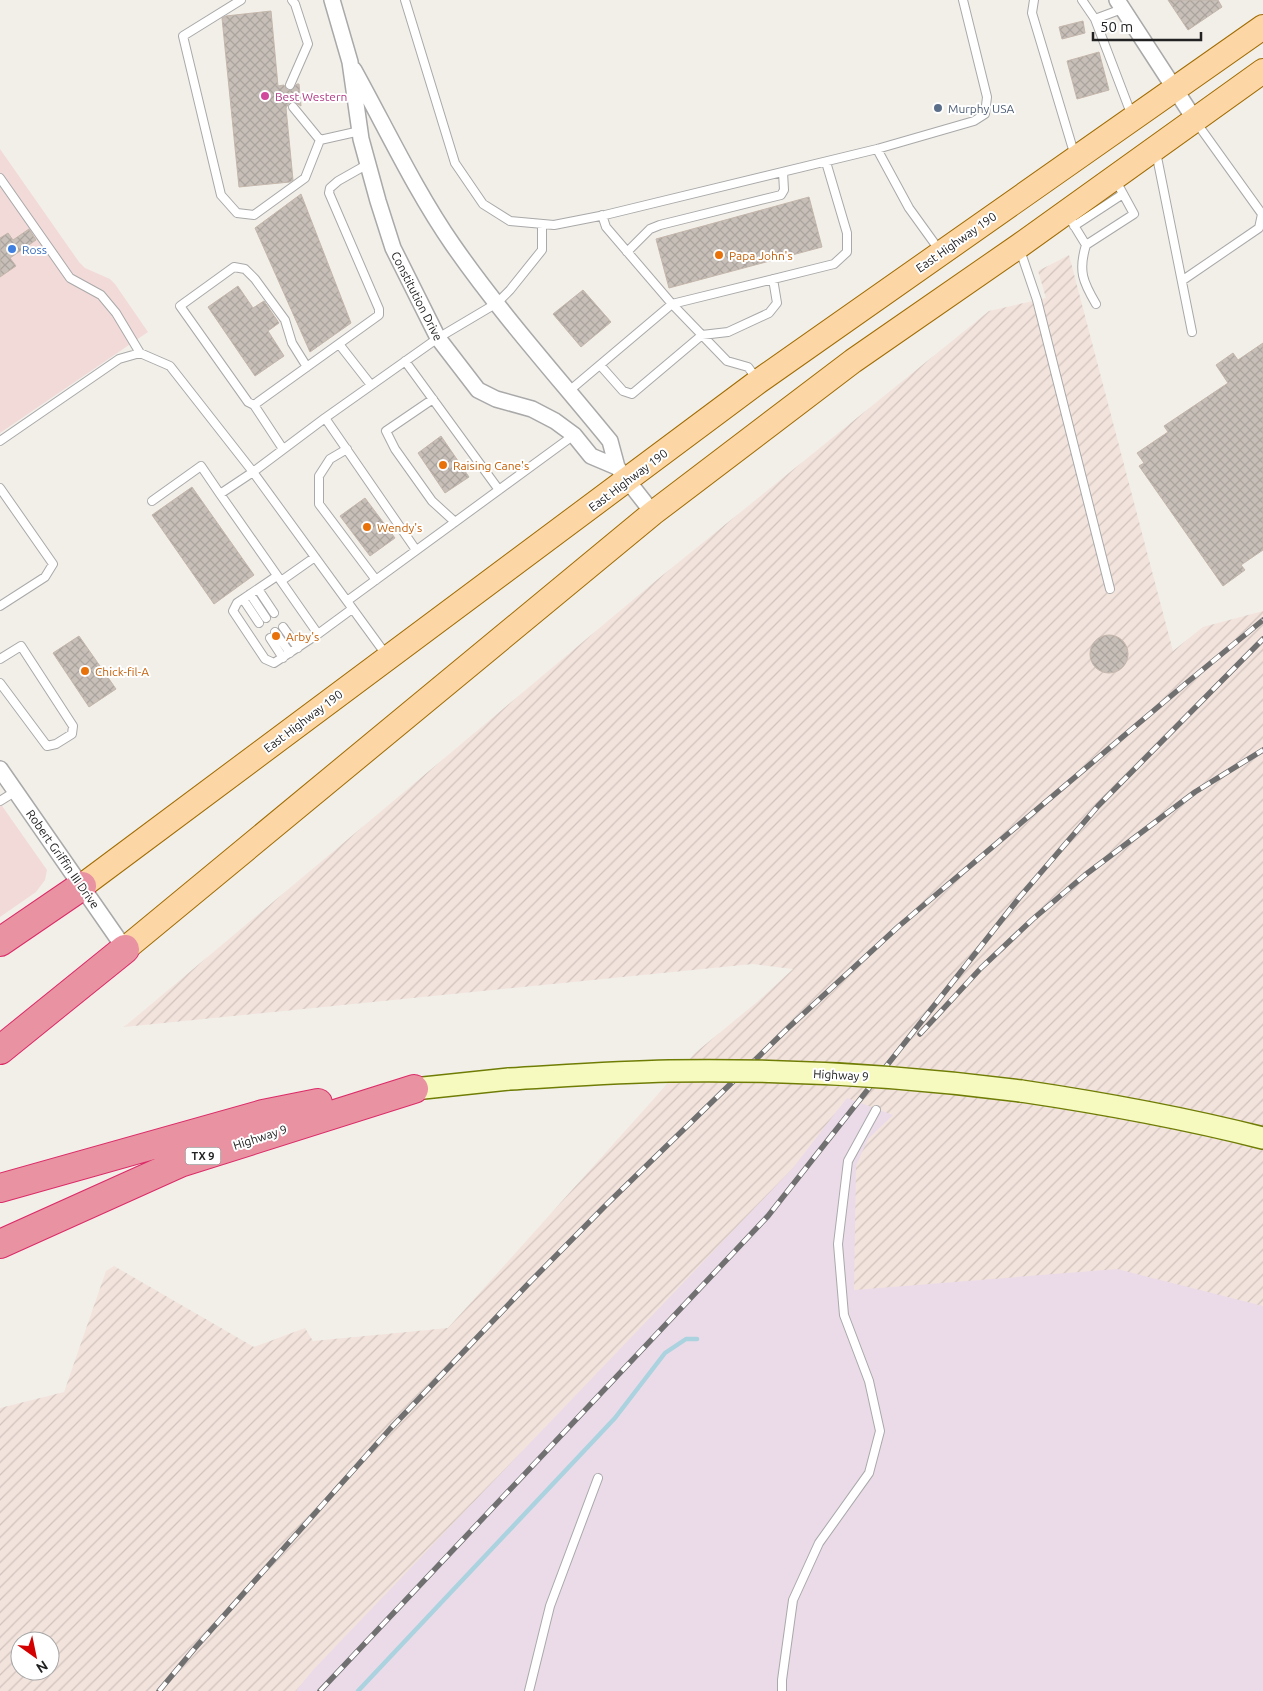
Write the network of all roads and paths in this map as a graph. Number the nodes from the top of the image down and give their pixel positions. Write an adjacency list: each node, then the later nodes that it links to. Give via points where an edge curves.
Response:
1 (241, 0): 19 (lane, via 183,36 221,196 237,213 254,215 305,178)
2 (292, 0): 13 (lane, via 308,44)
3 (332, 0): 11 (street, Constitution Drive)
4 (405, 0): 30 (lane, via 455,163 483,204 510,221)
5 (963, 0): 21 (lane, via 987,97 985,114 974,121)
6 (1034, 0): 22 (lane, via 1032,13)
7 (1082, 0): 9 (lane)
8 (1120, 5): 9 (lane); 14 (street)
9 (1095, 19): 16 (lane)
10 (1263, 27): 14 (main road, East Highway 190)
11 (350, 62): 18 (street, Constitution Drive); 37 (street, Constitution Drive, via 452,244)
12 (1263, 72): 17 (main road)
13 (290, 85)
14 (1174, 89): 16 (main road, East Highway 190); 17 (street)
15 (293, 107): 19 (lane)
16 (1133, 118): 22 (main road, East Highway 190)
17 (1195, 120): 20 (main road); 36 (lane, via 1262,214 1259,228)
18 (360, 131): 19 (lane); 24 (street, Constitution Drive)
19 (320, 140)
20 (1155, 148): 27 (main road); 36 (lane)
21 (877, 149): 23 (lane); 34 (lane, via 909,208)
22 (1076, 158): 34 (main road, East Highway 190)
23 (826, 162): 25 (lane); 35 (lane, via 847,233 847,252 834,264)
24 (368, 164): 42 (street, Constitution Drive, via 393,248); 43 (lane, via 338,181 329,193 379,309 379,316)
25 (784, 172): 28 (lane); 33 (lane, via 781,195 660,225 650,229)
26 (0, 178): 44 (lane, via 70,278 101,295)
27 (1119, 186): 29 (main road); 32 (lane, via 1134,214)
28 (602, 216): 30 (lane, via 554,225); 33 (lane, via 606,227)
29 (1070, 219): 31 (main road); 32 (lane)
30 (542, 224): 37 (lane, via 542,250)
31 (1019, 246): 46 (main road); 71 (lane, via 1037,300)
32 (1086, 246): 39 (lane, via 1081,271)
33 (627, 252): 38 (lane)
34 (942, 253): 46 (main road, via 950,273 944,281 871,332); 49 (main road, East Highway 190)
35 (773, 279): 38 (lane); 41 (lane, via 777,303 769,314 728,332)
36 (1183, 280): 40 (lane)
37 (496, 304): 42 (lane); 51 (street, Constitution Drive)
38 (672, 304): 41 (lane); 47 (lane)
39 (1096, 304)
40 (1192, 332)
41 (702, 335): 47 (lane, via 632,394 623,391); 49 (lane, via 727,361 748,367)
42 (438, 338): 45 (lane); 55 (street, Constitution Drive, via 478,390 496,400 532,409)
43 (339, 344): 48 (lane); 50 (lane)
44 (140, 353): 56 (lane, via 119,359); 59 (lane, via 170,366)
45 (406, 361): 50 (lane); 52 (lane)
46 (853, 361): 65 (main road)
47 (600, 365): 51 (lane)
48 (307, 367): 53 (lane); 53 (lane, via 292,343 285,320 245,269 234,267 184,302 180,306 248,402)
49 (759, 381): 60 (main road, East Highway 190)
50 (371, 385): 54 (lane)
51 (569, 391): 60 (street, Constitution Drive, via 610,441)
52 (433, 399): 62 (lane); 66 (lane, via 386,431 394,448 432,500)
53 (254, 405): 57 (lane)
54 (325, 418): 57 (lane); 58 (lane)
55 (574, 435): 60 (street, Constitution Drive, via 591,456); 62 (lane)
56 (0, 441)
57 (283, 449): 59 (lane)
58 (347, 449): 67 (lane); 70 (lane, via 330,459 319,476 319,504)
59 (252, 472): 63 (lane); 68 (lane)
60 (622, 473): 65 (street, Constitution Drive); 84 (main road, East Highway 190)
61 (0, 488): 75 (lane, via 53,564 45,577)
62 (499, 490): 66 (lane)
63 (220, 494): 64 (lane, via 201,466); 69 (lane)
64 (152, 501)
65 (653, 513): 92 (main road)
66 (455, 522): 67 (lane)
67 (416, 550): 70 (lane)
68 (314, 557): 69 (lane); 74 (lane)
69 (279, 579): 72 (lane); 80 (lane)
70 (376, 580): 74 (lane)
71 (1110, 588)
72 (258, 589): 73 (lane); 77 (lane)
73 (246, 596): 78 (lane); 83 (lane, via 233,611 265,659 274,663)
74 (347, 601): 76 (lane)
75 (0, 606)
76 (352, 609): 80 (lane); 84 (lane)
77 (274, 613)
78 (263, 620)
79 (283, 627): 82 (lane)
80 (318, 634): 82 (lane)
81 (273, 635): 83 (lane)
82 (298, 648): 83 (lane)
83 (286, 656)
84 (389, 657): 90 (main road, East Highway 190)
85 (0, 659): 86 (lane, via 21,646 73,726 72,734 47,746)
86 (0, 683)
87 (0, 769): 88 (street, Robert Griffin III Drive)
88 (16, 791): 89 (lane); 90 (street, Robert Griffin III Drive)
89 (0, 801)
90 (82, 886): 91 (highway, East Highway 190); 92 (street, Robert Griffin III Drive)
91 (0, 942)
92 (125, 949): 93 (highway)
93 (0, 1050)
94 (414, 1089): 96 (main road, Highway 9 / TX 9, bridge, via 597,1073 827,1073 1021,1090); 97 (highway, Highway 9 / TX 9, via 346,1097 263,1114); 98 (highway, Highway 9 / TX 9, via 180,1163)
95 (876, 1110): 101 (lane, via 848,1161 838,1244 844,1315 869,1381 880,1431 869,1473 820,1543 793,1600)
96 (1263, 1138)
97 (0, 1188)
98 (0, 1244)
99 (598, 1478): 100 (lane, via 550,1606)
100 (529, 1691)
101 (782, 1691)

